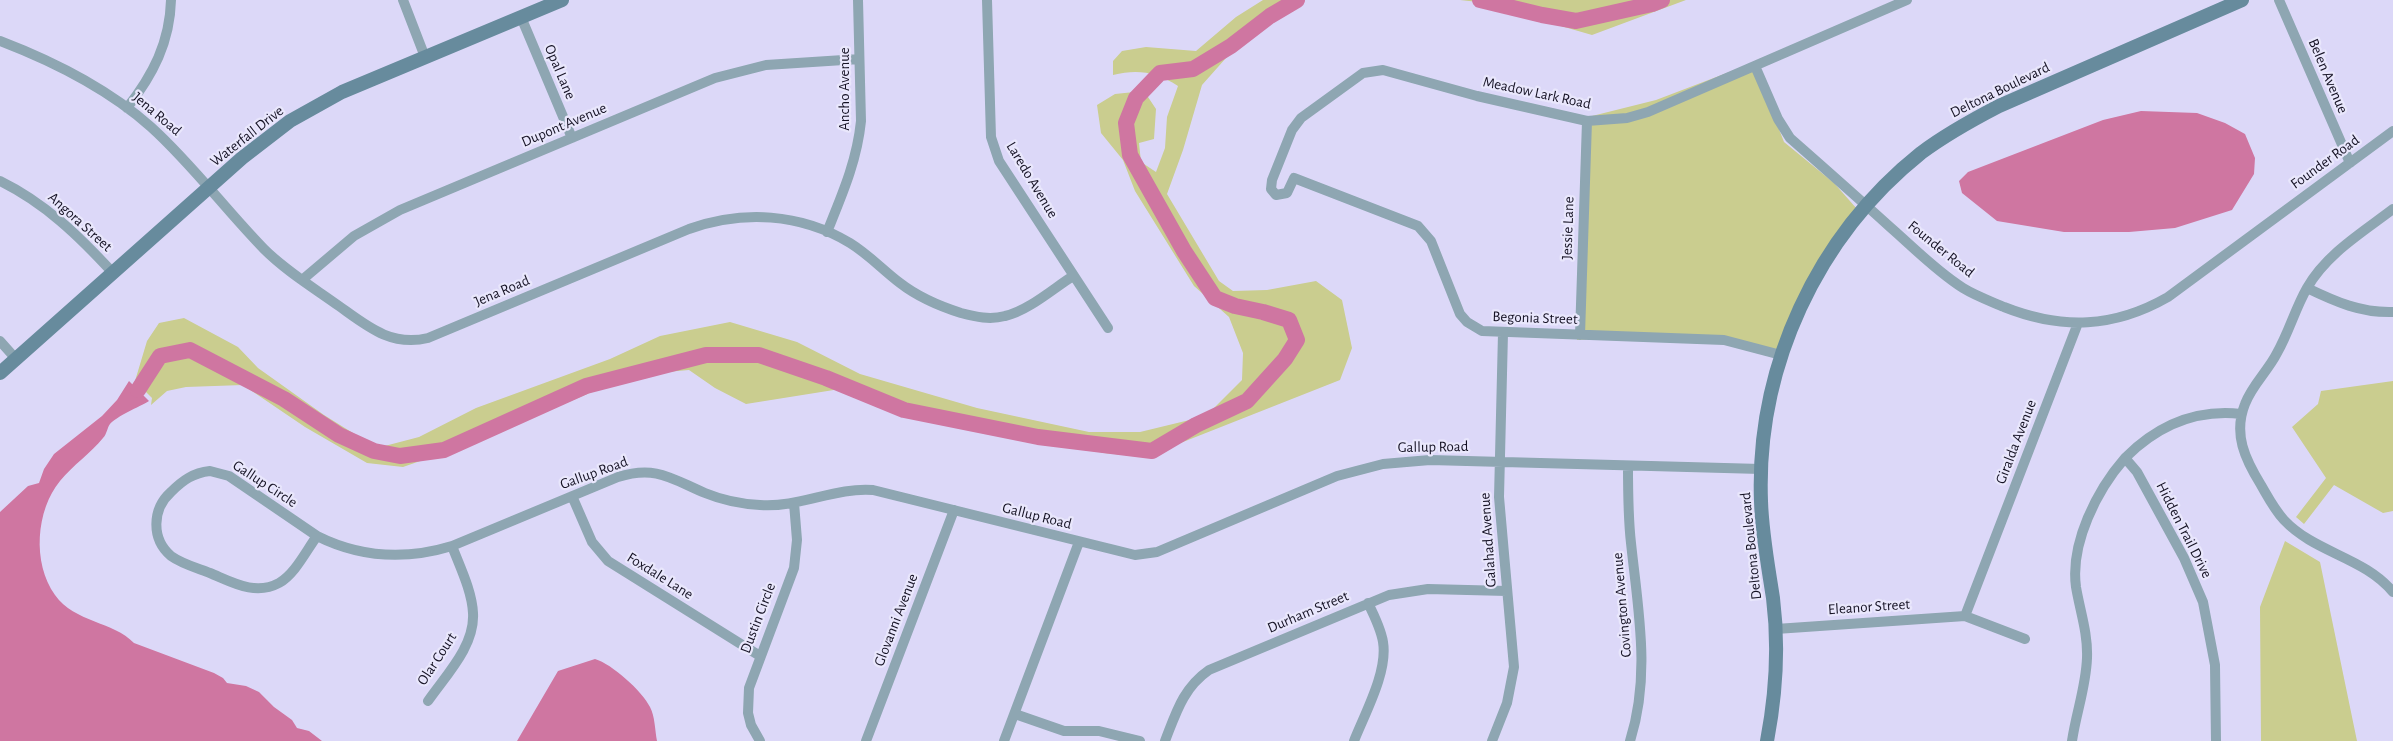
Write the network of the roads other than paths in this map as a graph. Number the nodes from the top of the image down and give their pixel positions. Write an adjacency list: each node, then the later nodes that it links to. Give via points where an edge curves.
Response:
1 (171, 0): 14 (street, via 168,29 158,62)
2 (402, 0): 11 (street)
3 (562, 0): 9 (main road, Waterfall Drive)
4 (858, 0): 12 (street, Ancho Avenue)
5 (987, 0): 26 (street, Laredo Avenue, via 994,149)
6 (1907, 0): 13 (street, Meadow Lark Road)
7 (2242, 0): 22 (main road, Deltona Boulevard, via 1972,120 1922,153)
8 (2280, 0): 18 (street, Belen Avenue)
9 (521, 17): 11 (main road, Waterfall Drive); 17 (street, Opal Lane)
10 (0, 41): 14 (street, Jena Road, via 76,75)
11 (425, 57): 20 (main road, Waterfall Drive, via 342,92 304,113 266,139)
12 (859, 59): 17 (street, Dupont Avenue, via 791,62 739,70); 24 (street, Ancho Avenue, via 859,141 849,180)
13 (1755, 66): 15 (street, Meadow Lark Road, via 1648,112 1627,118); 22 (street, Founder Road, via 1790,138)
14 (127, 108): 20 (street, Jena Road, via 176,150)
15 (1587, 121): 21 (street, Meadow Lark Road, via 1383,70 1363,73 1301,118 1292,130 1272,180 1271,188); 33 (street, Jessie Lane)
16 (2393, 131): 18 (street, Founder Road)
17 (572, 138): 27 (street, Dupont Avenue, via 377,222 332,253)
18 (2350, 163): 30 (street, Founder Road, via 2168,297 2118,318)
19 (0, 181): 25 (street, Angora Street, via 60,220)
20 (209, 187): 25 (main road, Waterfall Drive); 27 (street, Jena Road, via 264,249)
21 (1276, 195): 32 (street, Begonia Street, via 1288,193 1294,178 1418,226 1431,241 1460,314 1475,328)
22 (1866, 206): 30 (street, Founder Road, via 1964,289 2036,318); 35 (main road, Deltona Boulevard, via 1814,280)
23 (2393, 209): 28 (street, via 2322,266)
24 (827, 232): 26 (street, Jena Road, via 865,253 914,293 975,317 995,318 1013,314); 27 (street, Jena Road, via 768,216 708,222 418,340 396,340 375,331)
25 (113, 273): 36 (main road, Waterfall Drive)
26 (1074, 276): 31 (street, Laredo Avenue)
27 (302, 280)
28 (2307, 288): 29 (street, via 2344,306); 38 (street, via 2278,352 2250,392)
29 (2393, 312)
30 (2078, 324): 52 (street, Giralda Avenue)
31 (1108, 328)
32 (1503, 333): 33 (street, Begonia Street); 40 (street, Galahad Avenue)
33 (1580, 335): 35 (street, Begonia Street, via 1724,340)
34 (0, 341): 36 (street)
35 (1781, 355): 42 (main road, Deltona Boulevard, via 1767,411)
36 (16, 359): 37 (main road, Waterfall Drive)
37 (0, 373)
38 (2242, 414): 39 (street, via 2194,415 2162,429); 50 (street, via 2240,438 2247,462 2284,520 2312,542 2375,575)
39 (2124, 458): 67 (street, via 2094,503 2076,560 2076,588 2085,622 2087,658); 68 (street, Hidden Trail Drive, via 2137,472 2184,558 2203,602 2215,665)
40 (1499, 462): 41 (street, Gallup Road); 47 (street, Gallup Road, via 1430,460 1382,464 1358,470 1148,554 1125,554); 49 (street, Galahad Avenue, via 1501,539)
41 (1628, 466): 42 (street, Gallup Road); 65 (street, Covington Avenue, via 1643,662 1639,706)
42 (1761, 469): 53 (main road, Deltona Boulevard, via 1763,533)
43 (572, 496): 44 (street, Gallup Road, via 629,474 651,472 675,478 706,494 742,504); 48 (street, Gallup Road); 55 (street, Foxdale Lane, via 592,542 608,561)
44 (794, 503): 45 (street, Gallup Road, via 860,489); 55 (street, Dustin Circle, via 796,555)
45 (954, 510): 47 (street, Gallup Road); 59 (street, Glovanni Avenue)
46 (317, 536): 46 (street, Gallup Circle, via 229,476 210,471 191,475 166,496 157,513 161,542 178,560 254,589 272,586 284,579); 48 (street, Gallup Road, via 347,548 384,556 416,555)
47 (1080, 542): 57 (street)
48 (452, 546): 56 (street, Olar Court, via 471,600 473,625 465,648)
49 (1507, 591): 51 (street, Durham Street, via 1428,589 1389,595); 64 (street, Galahad Avenue, via 1514,667 1507,703)
50 (2393, 592)
51 (1368, 603): 62 (street, Durham Street, via 1209,670 1183,696); 63 (street, via 1381,632 1384,654 1380,675)
52 (1965, 616): 53 (street, Eleanor Street); 54 (street, Eleanor Street)
53 (1776, 629): 66 (main road, Deltona Boulevard, via 1775,688)
54 (2025, 639)
55 (760, 656): 58 (street, Dustin Circle, via 748,688 747,701 751,725)
56 (428, 701)
57 (1015, 714): 60 (street); 61 (street, via 1064,731 1099,731)
58 (760, 741)
59 (866, 741)
60 (1004, 741)
61 (1140, 741)
62 (1165, 741)
63 (1354, 741)
64 (1492, 741)
65 (1630, 741)
66 (1767, 741)
67 (2072, 741)
68 (2216, 741)

